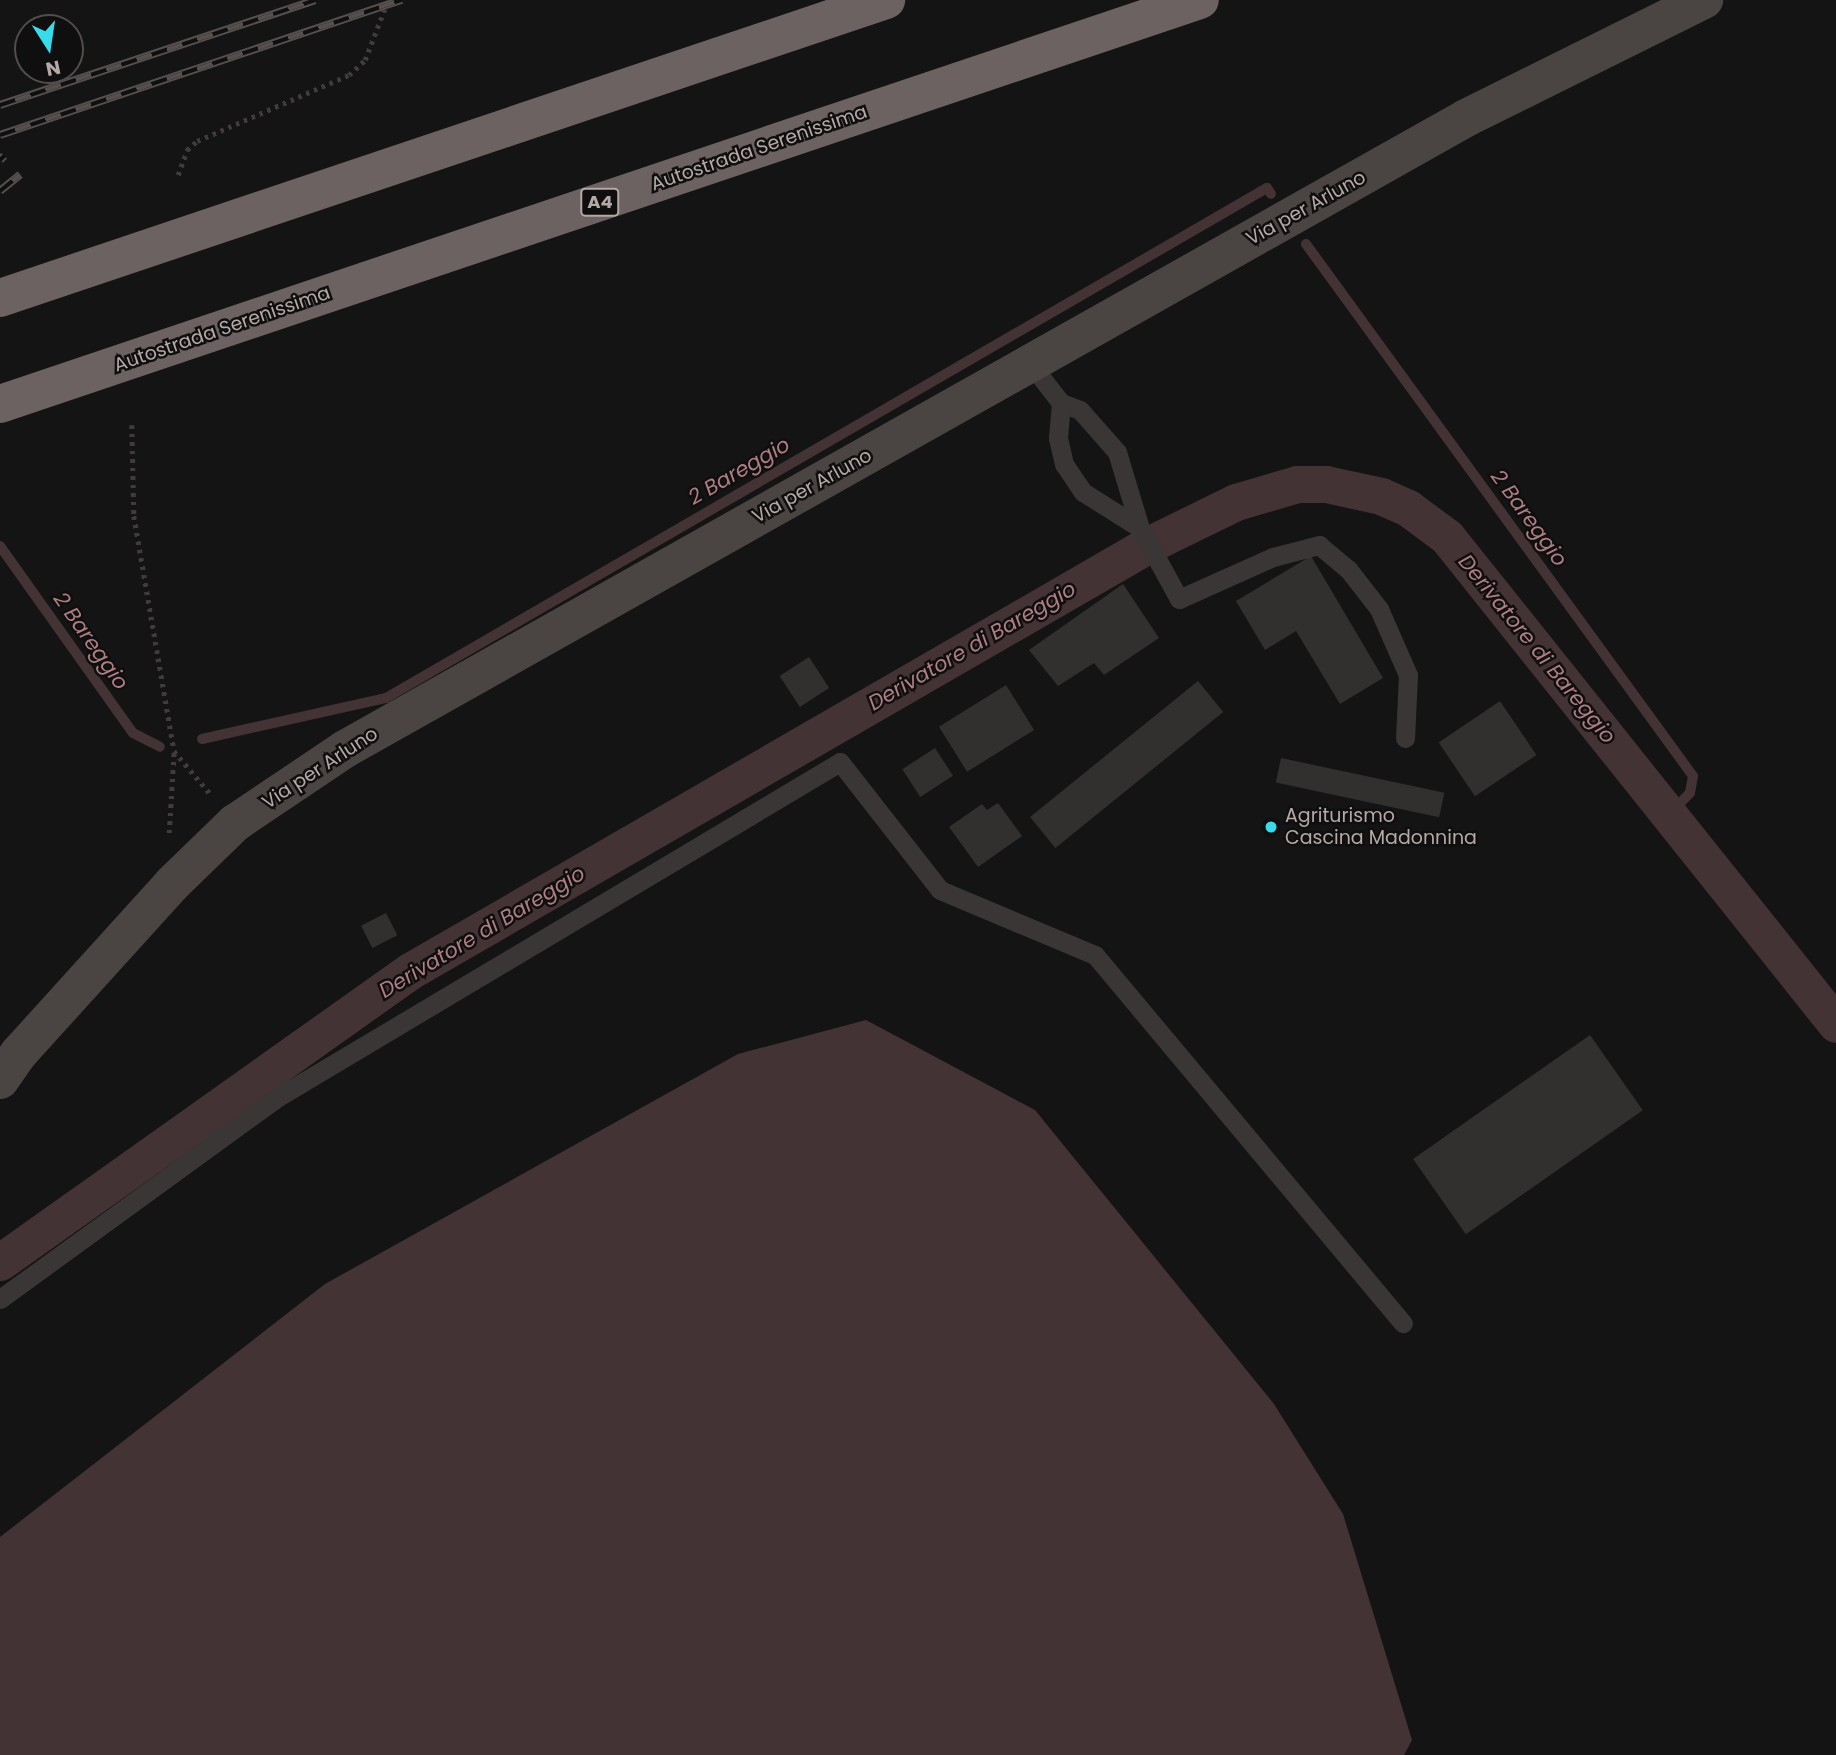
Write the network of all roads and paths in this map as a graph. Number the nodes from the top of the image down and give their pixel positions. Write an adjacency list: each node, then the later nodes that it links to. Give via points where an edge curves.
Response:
1 (388, 0): 5 (path, via 365,60 349,75 197,141 187,150)
2 (886, 0): 6 (highway)
3 (1200, 0): 9 (highway, Autostrada Serenissima / A4)
4 (1704, 0): 7 (street, Via per Arluno, via 1466,118)
5 (178, 175)
6 (0, 298)
7 (1030, 363): 8 (lane); 14 (street, Via per Arluno, via 345,749)
8 (1062, 403): 11 (lane, via 1080,410 1117,452); 11 (lane, via 1058,438 1064,464 1090,498)
9 (0, 404)
10 (132, 425): 13 (path, via 134,516)
11 (1140, 528): 12 (lane, via 1180,599 1273,557 1319,545 1348,569 1379,608 1408,675)
12 (1405, 738)
13 (174, 751): 14 (path); 15 (path, via 174,812)
14 (235, 823): 16 (street, Via per Arluno, via 172,884 19,1053)
15 (165, 844)
16 (0, 1080)
17 (0, 1299): 18 (lane, via 278,1097 840,762 940,890 1095,955)
18 (1403, 1323)

